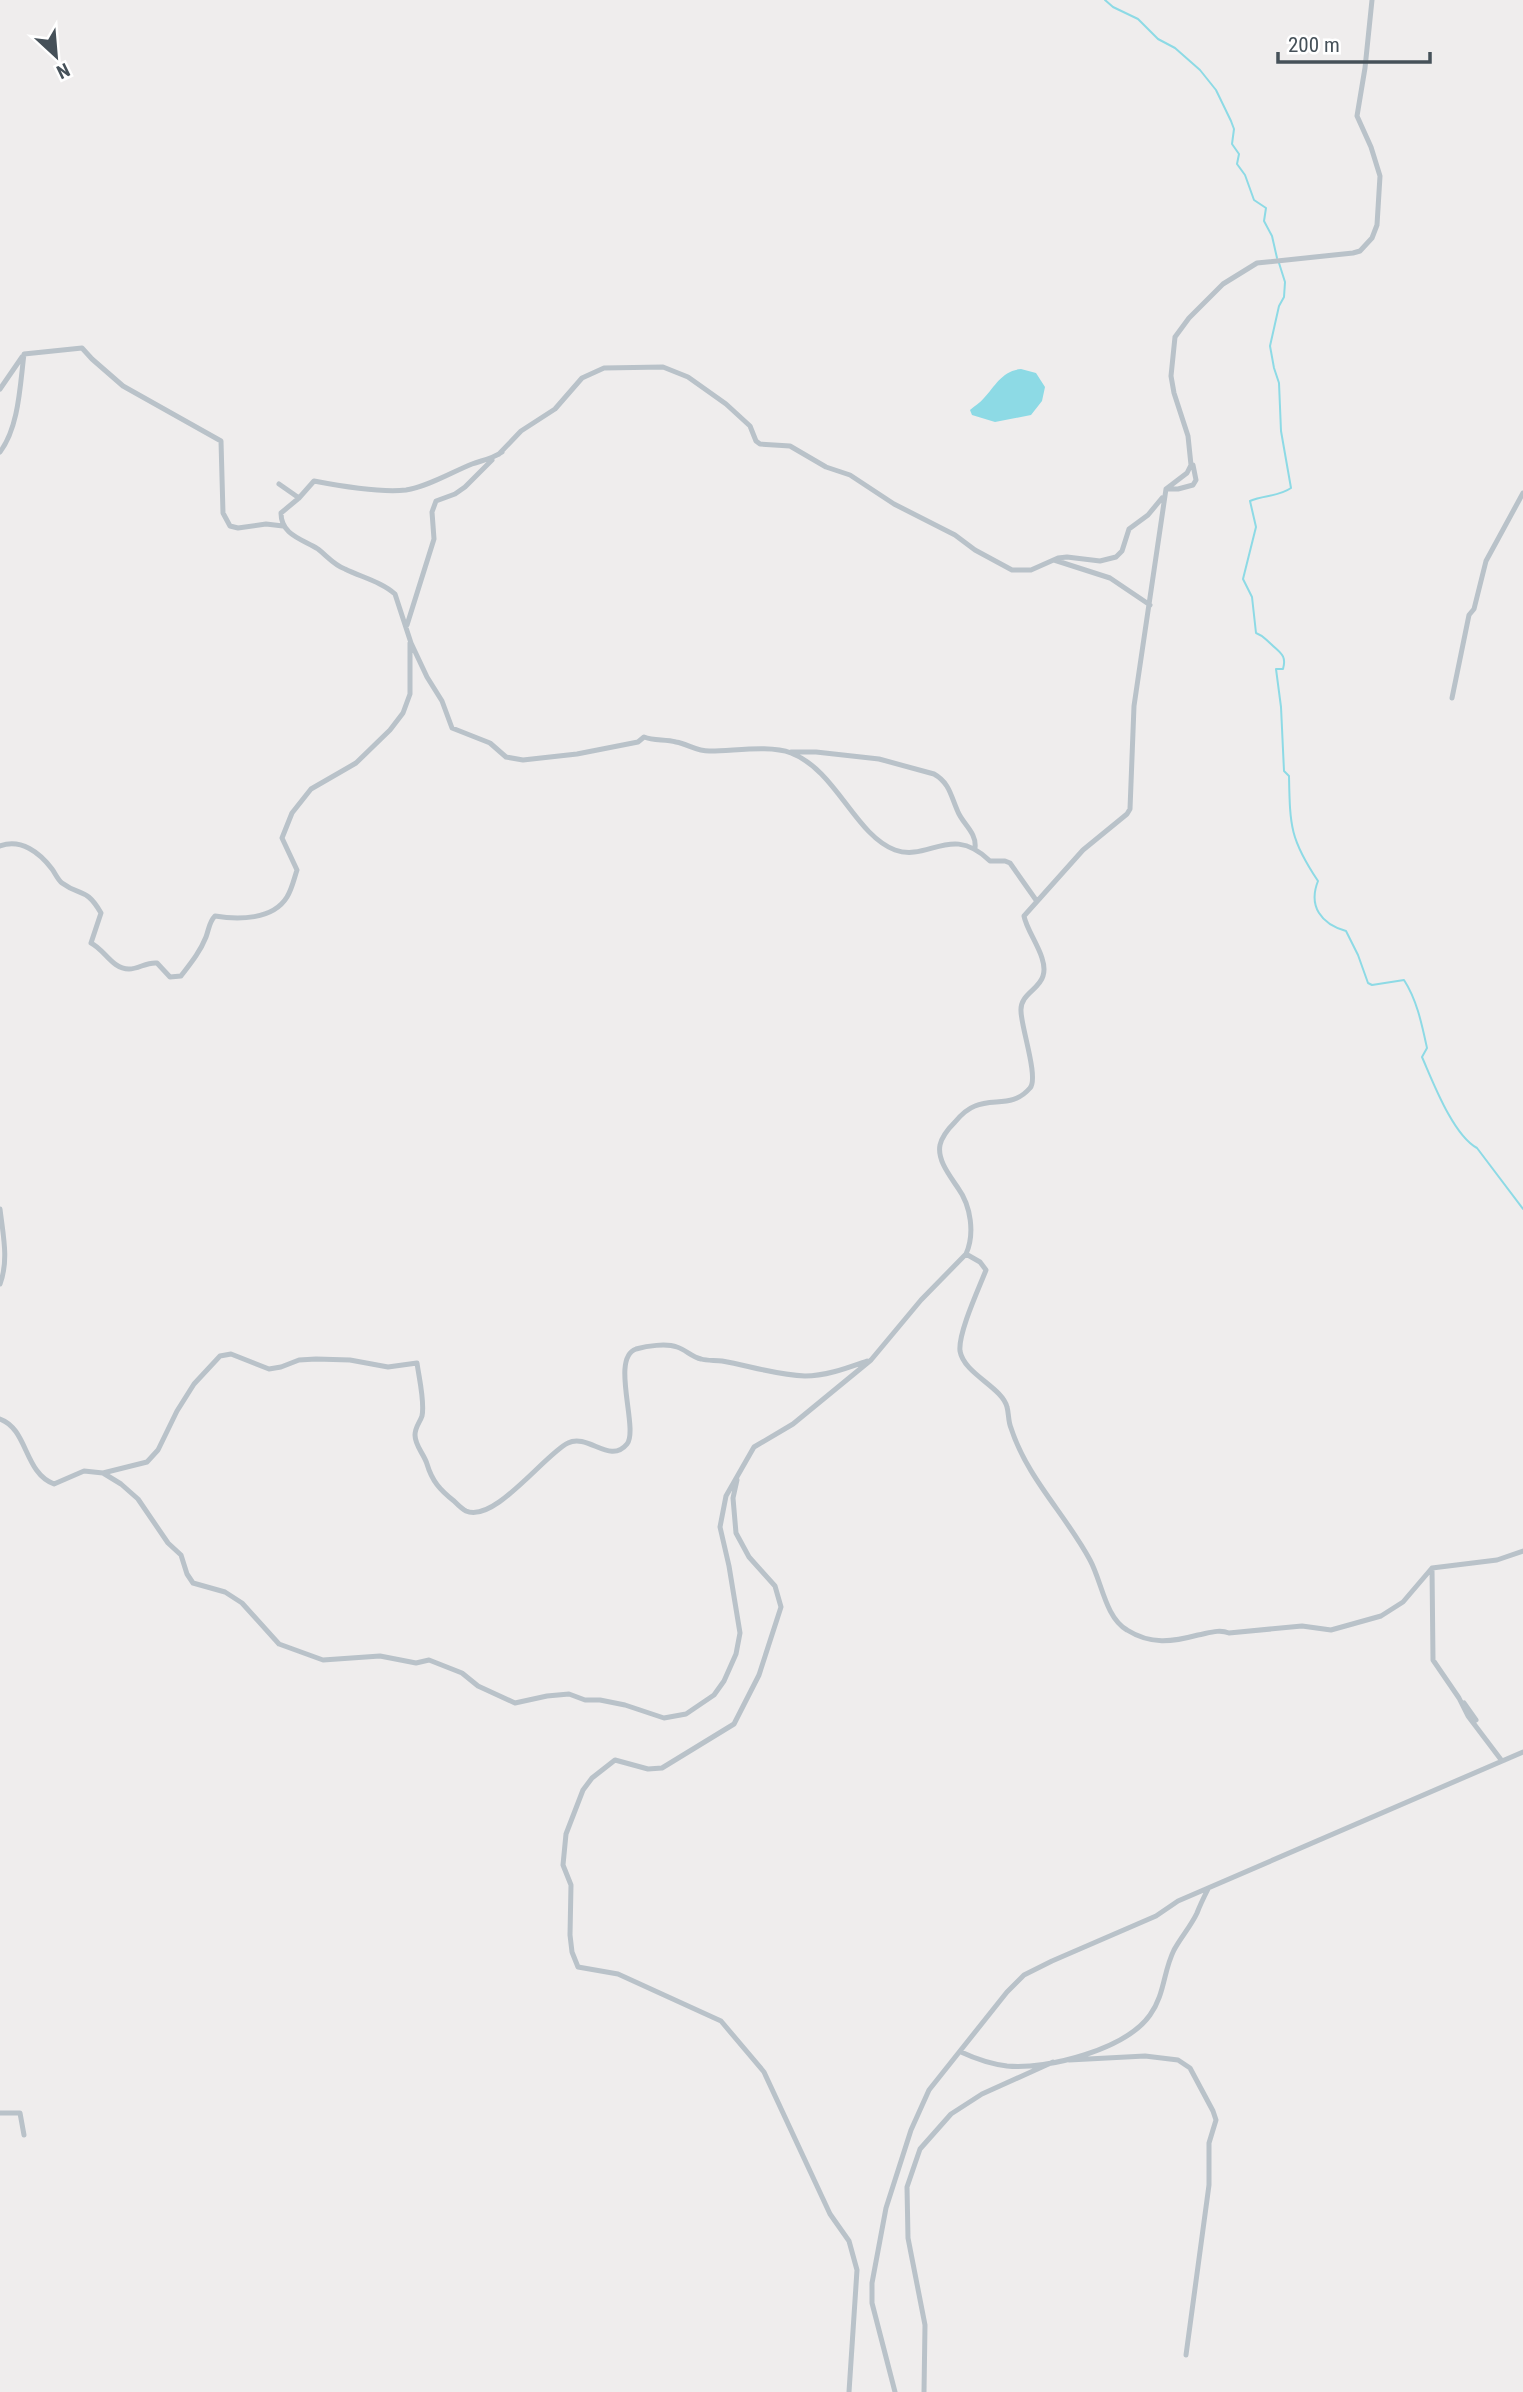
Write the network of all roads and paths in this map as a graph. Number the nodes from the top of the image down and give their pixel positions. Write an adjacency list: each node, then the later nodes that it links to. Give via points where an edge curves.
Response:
1 (1371, 0): 6 (street, via 1357,116 1380,176 1377,225 1357,252 1257,263 1207,298 1175,337 1172,383)
2 (24, 354): 3 (street); 4 (street, via 16,410); 11 (street, via 82,348 123,386 221,442 223,513 230,526)
3 (0, 389)
4 (0, 452)
5 (502, 452): 10 (street, via 407,490 314,481); 12 (street, via 521,431 555,410 582,378 604,368 663,367 688,377 726,404 750,426 760,444 790,446 850,475 1000,565 1022,572); 14 (street, via 465,487 436,501 432,548)
6 (1191, 458): 8 (street, via 1187,473); 8 (street, via 1193,485)
7 (279, 484): 10 (street)
8 (1166, 490): 12 (street, via 1149,515 1129,529 1118,555 1100,561); 13 (street)
9 (1523, 493): 16 (street, via 1486,561)
10 (299, 498): 11 (street, via 282,510)
11 (283, 526): 14 (street, via 340,567 391,590)
12 (1054, 560): 13 (street, via 1110,578)
13 (1150, 605): 20 (street, via 1134,706 1130,809 1093,839)
14 (405, 628): 15 (street)
15 (411, 640): 17 (street, via 452,728 490,743 512,759 577,754 644,737 710,752); 18 (street, via 410,694 403,713 356,764 311,789 292,813 282,838 297,870 282,904 240,920 215,916 197,955 181,976 170,977 157,963 133,969 110,961 91,943 101,913 92,897 61,882 33,850 8,843)
16 (1452, 698)
17 (791, 752): 19 (street, via 819,772 863,825 897,851 954,844); 19 (street, via 879,759 934,774 952,793)
18 (0, 846)
19 (975, 848): 20 (street, via 990,861 1010,863)
20 (1036, 900): 22 (street, via 1024,918 1044,976 1020,1009 1032,1084 1003,1103 971,1108 950,1127 940,1147 967,1210 972,1243)
21 (0, 1209): 23 (street, via 5,1256)
22 (966, 1254): 24 (street); 29 (street, via 986,1270 967,1317 962,1356 1006,1404 1023,1456 1090,1560 1121,1627 1153,1642 1222,1630 1302,1626 1331,1630 1391,1610)
23 (0, 1284)
24 (871, 1360): 26 (street, via 807,1376 699,1359 676,1346 632,1350 626,1357 628,1443 609,1451 578,1440 568,1443 522,1486 476,1513 466,1511 439,1489 417,1445 414,1433 423,1402 417,1363 388,1367 316,1359 269,1368 231,1354 220,1356 194,1384 147,1462); 27 (street, via 793,1424 754,1447)
25 (0, 1419): 26 (street, via 15,1428 25,1452 48,1482 54,1484 84,1471)
26 (103, 1473): 27 (street, via 138,1499 181,1555 193,1583 225,1592 242,1603 279,1644 323,1660 380,1656 416,1664 429,1660 515,1703 569,1695 664,1718 686,1714 714,1695 736,1654 740,1633 720,1527 726,1496)
27 (737, 1477): 39 (street, via 733,1498 736,1532 748,1557 775,1586 781,1607 759,1675 734,1724 662,1768 615,1760 583,1790 566,1833 564,1865 572,1896 572,1952 578,1967 618,1974 720,2021 764,2072 830,2214 849,2241 857,2270)
28 (1523, 1551): 29 (street, via 1497,1560)
29 (1432, 1568): 31 (street, via 1432,1656)
30 (1523, 1752): 31 (street)
31 (1502, 1761): 32 (street)
32 (1208, 1888): 33 (street, via 1024,1975); 34 (street, via 1174,1950 1162,1996 1151,2014 1125,2037)
33 (961, 2052): 35 (street, via 1007,2066); 40 (street, via 918,2111 886,2208 872,2303)
34 (1069, 2060): 35 (street); 38 (street, via 1145,2056 1178,2060 1190,2068 1213,2111 1209,2185)
35 (1053, 2062): 41 (street, via 982,2094 951,2114 920,2149 907,2187 908,2238 925,2325)
36 (0, 2113): 37 (street, via 20,2113)
37 (24, 2135)
38 (1186, 2355)
39 (849, 2392)
40 (895, 2392)
41 (924, 2392)

